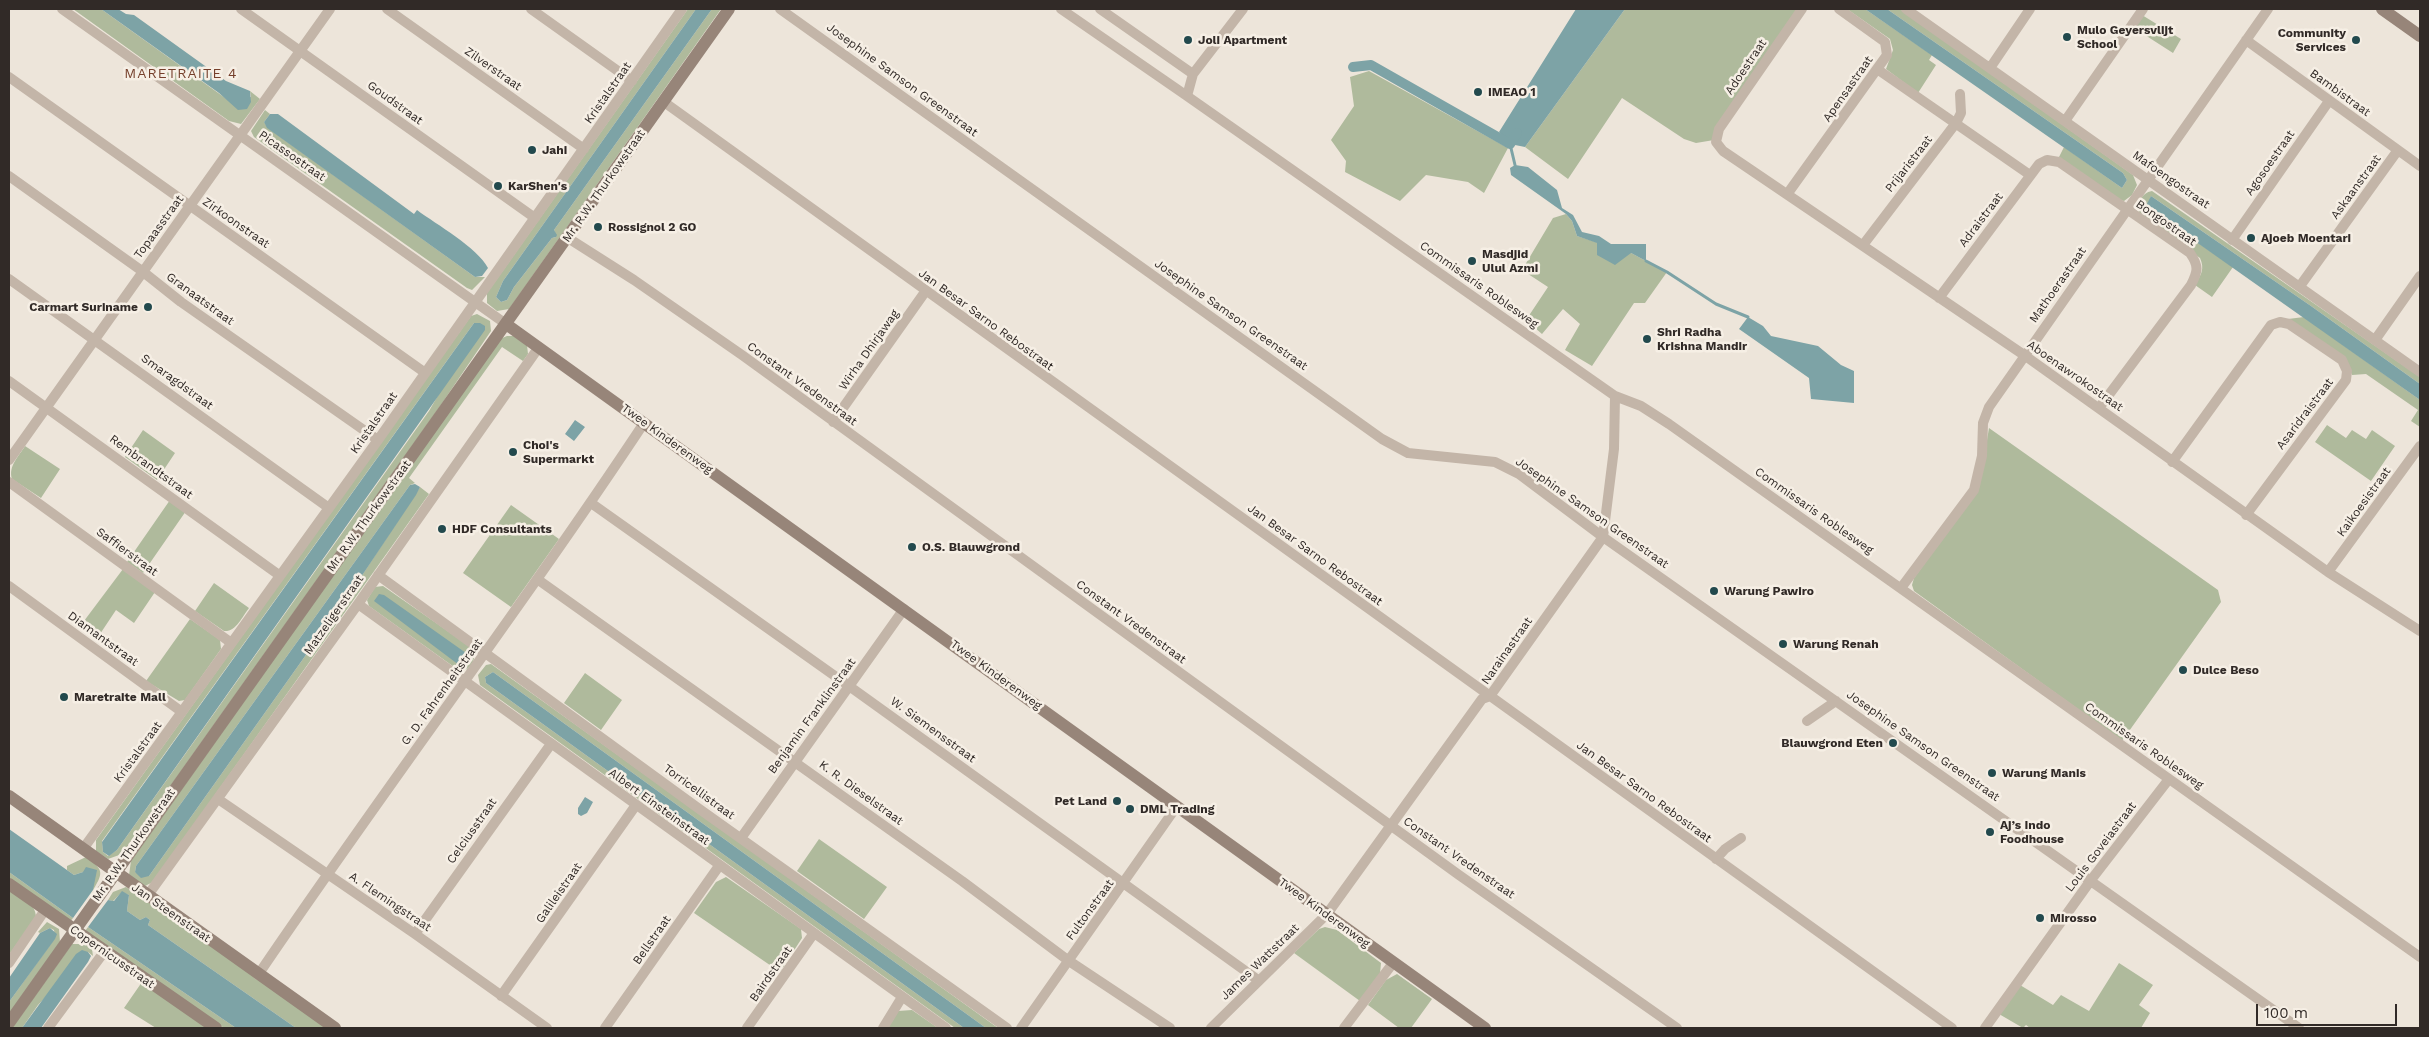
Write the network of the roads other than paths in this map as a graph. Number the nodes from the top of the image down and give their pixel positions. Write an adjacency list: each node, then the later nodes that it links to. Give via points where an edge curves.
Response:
1 (62, 9): 33 (street, Picassostraat)
2 (241, 9): 21 (street, Goudstraat)
3 (330, 9): 21 (street, Topaasstraat)
4 (387, 9): 35 (street, Zilverstraat)
5 (531, 9): 26 (street)
6 (682, 9): 26 (street, Kristalstraat)
7 (729, 9): 30 (street, Mr. R.W. Thurkowstraat)
8 (780, 9): 77 (street, Josephine Samson Greenstraat, via 1382,439 1408,453 1495,462 1519,474)
9 (1061, 9): 28 (street, Commissaris Roblesweg)
10 (1100, 9): 24 (street)
11 (1243, 9): 24 (street)
12 (1802, 9): 34 (street, Adoestraat, via 1719,129)
13 (1839, 9): 23 (street, Apensastraat, via 1885,42 1887,55)
14 (2030, 9): 22 (street)
15 (2143, 9): 31 (street)
16 (2268, 9): 20 (street, Mathoerastraat)
17 (2382, 9): 19 (street)
18 (1913, 11): 22 (street, Mafoengostraat)
19 (2420, 36)
20 (2246, 40): 29 (street, Bambistraat); 41 (street, Mathoerastraat)
21 (300, 51): 33 (street, Topaasstraat); 45 (street, Goudstraat)
22 (1990, 68): 31 (street, Mafoengostraat)
23 (1877, 69): 32 (street); 42 (street, Apensastraat)
24 (1193, 74): 28 (street)
25 (9, 77): 43 (street, Zirkoonstraat)
26 (632, 81): 35 (street, Kristalstraat)
27 (1960, 94): 32 (street, Prijaristraat, via 1961,113)
28 (1187, 96): 64 (street, Commissaris Roblesweg)
29 (2329, 101): 36 (street, Bambistraat); 47 (street, Agosoestraat)
30 (664, 102): 46 (street, Mr. R.W. Thurkowstraat); 53 (street, Jan Besar Sarno Rebostraat)
31 (2065, 121): 41 (street, Mafoengostraat)
32 (1956, 123): 39 (street); 48 (street, Prijaristraat)
33 (240, 135): 43 (street, Topaasstraat); 55 (street, Picassostraat)
34 (1716, 142): 42 (street, Aboenawrokostraat, via 1723,151)
35 (584, 149): 45 (street, Kristalstraat)
36 (2398, 150): 38 (street, Bambistraat); 52 (street, Askaanstraat)
37 (2047, 160): 39 (street, Adraistraat); 44 (street, Bongostraat, via 2059,162)
38 (2420, 166)
39 (2030, 175): 54 (street, Adraistraat)
40 (9, 176): 49 (street, Granaatstraat)
41 (2148, 179): 44 (street, Mathoerastraat); 47 (street, Mafoengostraat)
42 (1788, 193): 48 (street, Aboenawrokostraat)
43 (190, 206): 49 (street, Topaasstraat); 61 (street, Zirkoonstraat)
44 (2125, 210): 60 (street, Mathoerastraat); 66 (street, Bongostraat, via 2190,253 2197,263 2197,273)
45 (534, 218): 55 (street, Kristalstraat)
46 (568, 238): 56 (street, Mr. R.W. Thurkowstraat); 67 (street, Constant Vredenstraat, via 711,334)
47 (2232, 240): 52 (street, Mafoengostraat)
48 (1862, 245): 54 (street, Aboenawrokostraat)
49 (142, 271): 57 (street, Topaasstraat); 69 (street, Granaatstraat)
50 (2420, 276): 58 (street)
51 (9, 279): 57 (street, Smaragdstraat)
52 (2300, 286): 58 (street, Mafoengostraat)
53 (925, 292): 67 (street, Wirha Dhirjawag); 91 (street, Jan Besar Sarno Rebostraat)
54 (1939, 298): 60 (street, Aboenawrokostraat)
55 (475, 300): 56 (street, Picassostraat); 61 (street, Kristalstraat)
56 (506, 324): 59 (street, Twee Kinderenweg); 108 (street, Mr. R.W. Thurkowstraat)
57 (94, 338): 65 (street, Topaasstraat); 75 (street, Smaragdstraat)
58 (2375, 340): 62 (street, Mafoengostraat)
59 (539, 347): 68 (street, Twee Kinderenweg); 80 (street, Matzeligerstraat)
60 (2024, 355): 66 (street, Aboenawrokostraat); 83 (street, Mathoerastraat, via 1989,406 1983,423 1982,456 1974,490)
61 (424, 372): 69 (street, Kristalstraat)
62 (2420, 372)
63 (9, 381): 65 (street, Rembrandtstraat)
64 (1615, 396): 77 (street, Narainastraat, via 1614,449); 83 (street, Commissaris Roblesweg, via 1642,406)
65 (46, 407): 71 (street, Topaasstraat); 79 (street, Rembrandtstraat)
66 (2099, 408): 72 (street, Aboenawrokostraat)
67 (833, 422): 102 (street, Constant Vredenstraat)
68 (644, 423): 74 (street, G. D. Fahrenheitstraat); 85 (street, Twee Kinderenweg)
69 (378, 440): 75 (street, Kristalstraat)
70 (2420, 446): 78 (street, Kaikoesistraat)
71 (9, 460)
72 (2172, 462): 76 (street, Aboenawrokostraat); 76 (street, Asaridraistraat, via 2271,325 2289,324 2342,360 2347,371 2346,380)
73 (9, 482): 87 (street, Saffierstraat)
74 (591, 503): 81 (street, G. D. Fahrenheitstraat); 90 (street, W. Siemensstraat)
75 (329, 508): 79 (street, Kristalstraat)
76 (2246, 514): 78 (street, Aboenawrokostraat)
77 (1603, 536): 91 (street, Narainastraat); 92 (street, Josephine Samson Greenstraat)
78 (2328, 572): 86 (street, Aboenawrokostraat)
79 (279, 575): 87 (street, Kristalstraat)
80 (378, 575): 84 (street, Matzeligerstraat); 88 (street, Torricellistraat)
81 (537, 579): 88 (street, G. D. Fahrenheitstraat); 96 (street, K. R. Dieselstraat)
82 (9, 586): 93 (street, Diamantstraat)
83 (1901, 588): 97 (street, Commissaris Roblesweg)
84 (358, 604): 89 (street, Albert Einsteinstraat); 99 (street, Matzeligerstraat)
85 (904, 609): 90 (street, Benjamin Franklinstraat); 101 (street, Twee Kinderenweg)
86 (2420, 631)
87 (230, 642): 93 (street, Kristalstraat)
88 (486, 652): 89 (street, G. D. Fahrenheitstraat); 103 (street, Torricellistraat)
89 (465, 681): 95 (street, Albert Einsteinstraat); 109 (street, G. D. Fahrenheitstraat)
90 (849, 686): 96 (street, Benjamin Franklinstraat); 112 (street, W. Siemensstraat)
91 (1490, 696): 102 (street, Narainastraat, via 1482,699); 106 (street, Jan Besar Sarno Rebostraat)
92 (1836, 701): 94 (street); 110 (street, Josephine Samson Greenstraat)
93 (182, 712): 105 (street, Kristalstraat)
94 (1807, 721)
95 (551, 744): 100 (street, Albert Einsteinstraat); 118 (street, Celciusstraat)
96 (795, 761): 103 (street, Benjamin Franklinstraat); 121 (street, K. R. Dieselstraat)
97 (2169, 779): 110 (street, Louis Goveiastraat); 120 (street, Commissaris Roblesweg)
98 (9, 796): 105 (street, Jan Steenstraat)
99 (218, 799): 109 (street, A. Flemingstraat); 113 (street, Matzeligerstraat)
100 (636, 805): 107 (street, Albert Einsteinstraat); 126 (street, Galileistraat)
101 (1177, 806): 112 (street, Fultonstraat); 115 (street, Twee Kinderenweg)
102 (1392, 827): 115 (street, Narainastraat); 143 (street, Constant Vredenstraat)
103 (742, 838): 137 (street, Torricellistraat)
104 (1741, 838): 106 (street)
105 (83, 849): 108 (street, Jan Steenstraat)
106 (1716, 859): 144 (street, Jan Besar Sarno Rebostraat)
107 (720, 866): 117 (street, Albert Einsteinstraat); 133 (street, Bellstraat)
108 (114, 872): 113 (street, Jan Steenstraat); 116 (street, Mr. R.W. Thurkowstraat)
109 (326, 874): 118 (street, A. Flemingstraat); 124 (street, G. D. Fahrenheitstraat)
110 (2091, 880): 145 (street, Louis Goveiastraat); 146 (street, Josephine Samson Greenstraat)
111 (9, 884): 114 (street, Copernicusstraat)
112 (1124, 885): 121 (street, Fultonstraat); 125 (street, W. Siemensstraat)
113 (148, 895): 124 (street, Jan Steenstraat)
114 (46, 910): 116 (street, Copernicusstraat); 123 (street)
115 (1327, 914): 122 (street, Twee Kinderenweg); 125 (street, James Wattstraat)
116 (76, 928): 119 (street, Copernicusstraat); 128 (street, Mr. R.W. Thurkowstraat)
117 (814, 933): 127 (street, Albert Einsteinstraat); 134 (street, Bairdstraat)
118 (415, 934): 126 (street, A. Flemingstraat)
119 (104, 952): 129 (street); 130 (street, Copernicusstraat)
120 (2420, 956)
121 (1069, 961): 138 (street, Fultonstraat); 139 (street, K. R. Dieselstraat)
122 (1393, 963): 141 (street); 142 (street, Twee Kinderenweg)
123 (9, 964)
124 (258, 975): 131 (street, Jan Steenstraat)
125 (1258, 980): 140 (street, James Wattstraat)
126 (501, 996): 132 (street, A. Flemingstraat)
127 (902, 997): 135 (street); 136 (street, Albert Einsteinstraat)
128 (9, 1023)
129 (48, 1028)
130 (216, 1028)
131 (335, 1028)
132 (547, 1028)
133 (605, 1028)
134 (747, 1028)
135 (883, 1028)
136 (946, 1028)
137 (1007, 1028)
138 (1022, 1028)
139 (1170, 1028)
140 (1211, 1028)
141 (1344, 1028)
142 (1485, 1028)
143 (1677, 1028)
144 (1952, 1028)
145 (1985, 1028)
146 (2299, 1028)

